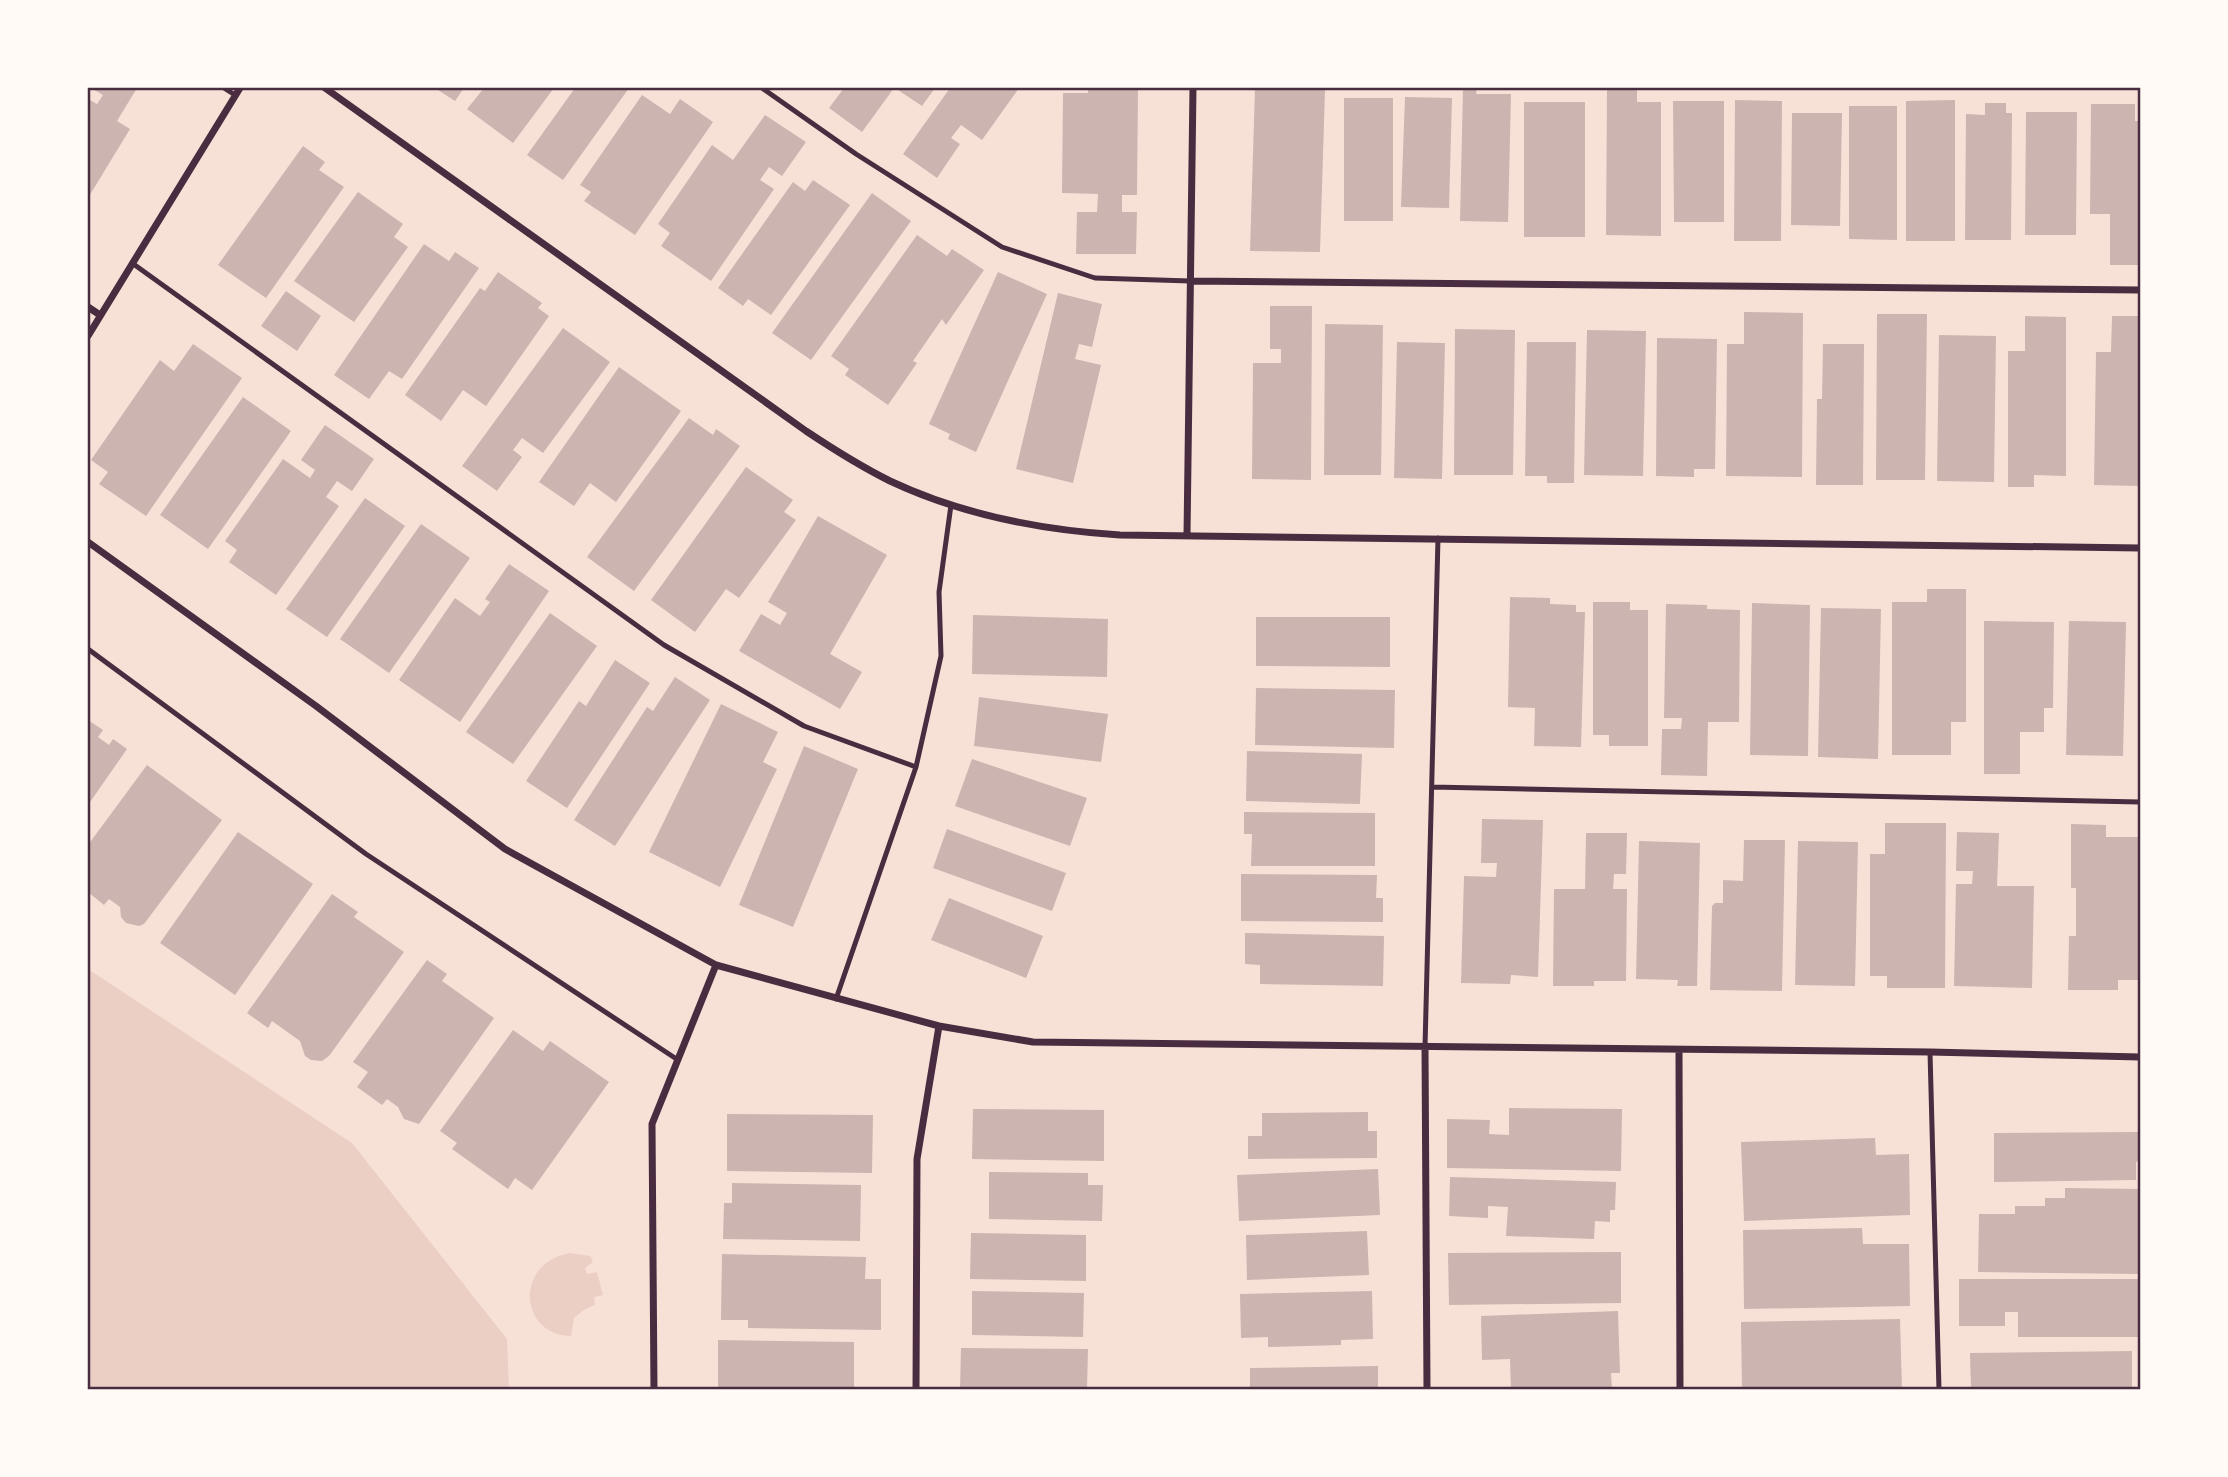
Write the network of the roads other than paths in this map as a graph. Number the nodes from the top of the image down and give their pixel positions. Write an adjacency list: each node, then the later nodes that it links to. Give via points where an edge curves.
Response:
1 (224, 88): 5 (lane)
2 (325, 88): 12 (street, via 806,431 891,481)
3 (762, 88): 7 (lane, via 1002,247 1095,278)
4 (1193, 88): 7 (street)
5 (237, 91): 6 (street)
6 (132, 263): 10 (street); 18 (lane, via 664,645 804,726)
7 (1190, 281): 8 (street); 13 (street)
8 (2140, 290)
9 (88, 307): 10 (street)
10 (100, 315): 11 (street)
11 (88, 336)
12 (951, 505): 13 (street, via 1073,532); 18 (lane, via 939,592 941,656)
13 (1187, 535): 14 (street)
14 (1437, 538): 16 (street); 19 (lane)
15 (88, 542): 21 (street, via 505,849)
16 (2140, 548)
17 (88, 649): 28 (lane, via 366,854)
18 (916, 767): 22 (lane)
19 (1432, 787): 20 (lane); 24 (lane)
20 (2140, 802)
21 (716, 965): 22 (street); 28 (street)
22 (836, 999): 23 (street)
23 (939, 1026): 24 (street, via 1033,1042); 30 (street, via 918,1159)
24 (1425, 1047): 25 (street); 31 (street)
25 (1679, 1051): 26 (street); 32 (street)
26 (1930, 1052): 27 (street); 33 (lane)
27 (2140, 1057)
28 (678, 1060): 29 (street, via 652,1124)
29 (654, 1390)
30 (916, 1390)
31 (1427, 1390)
32 (1680, 1390)
33 (1939, 1390)

